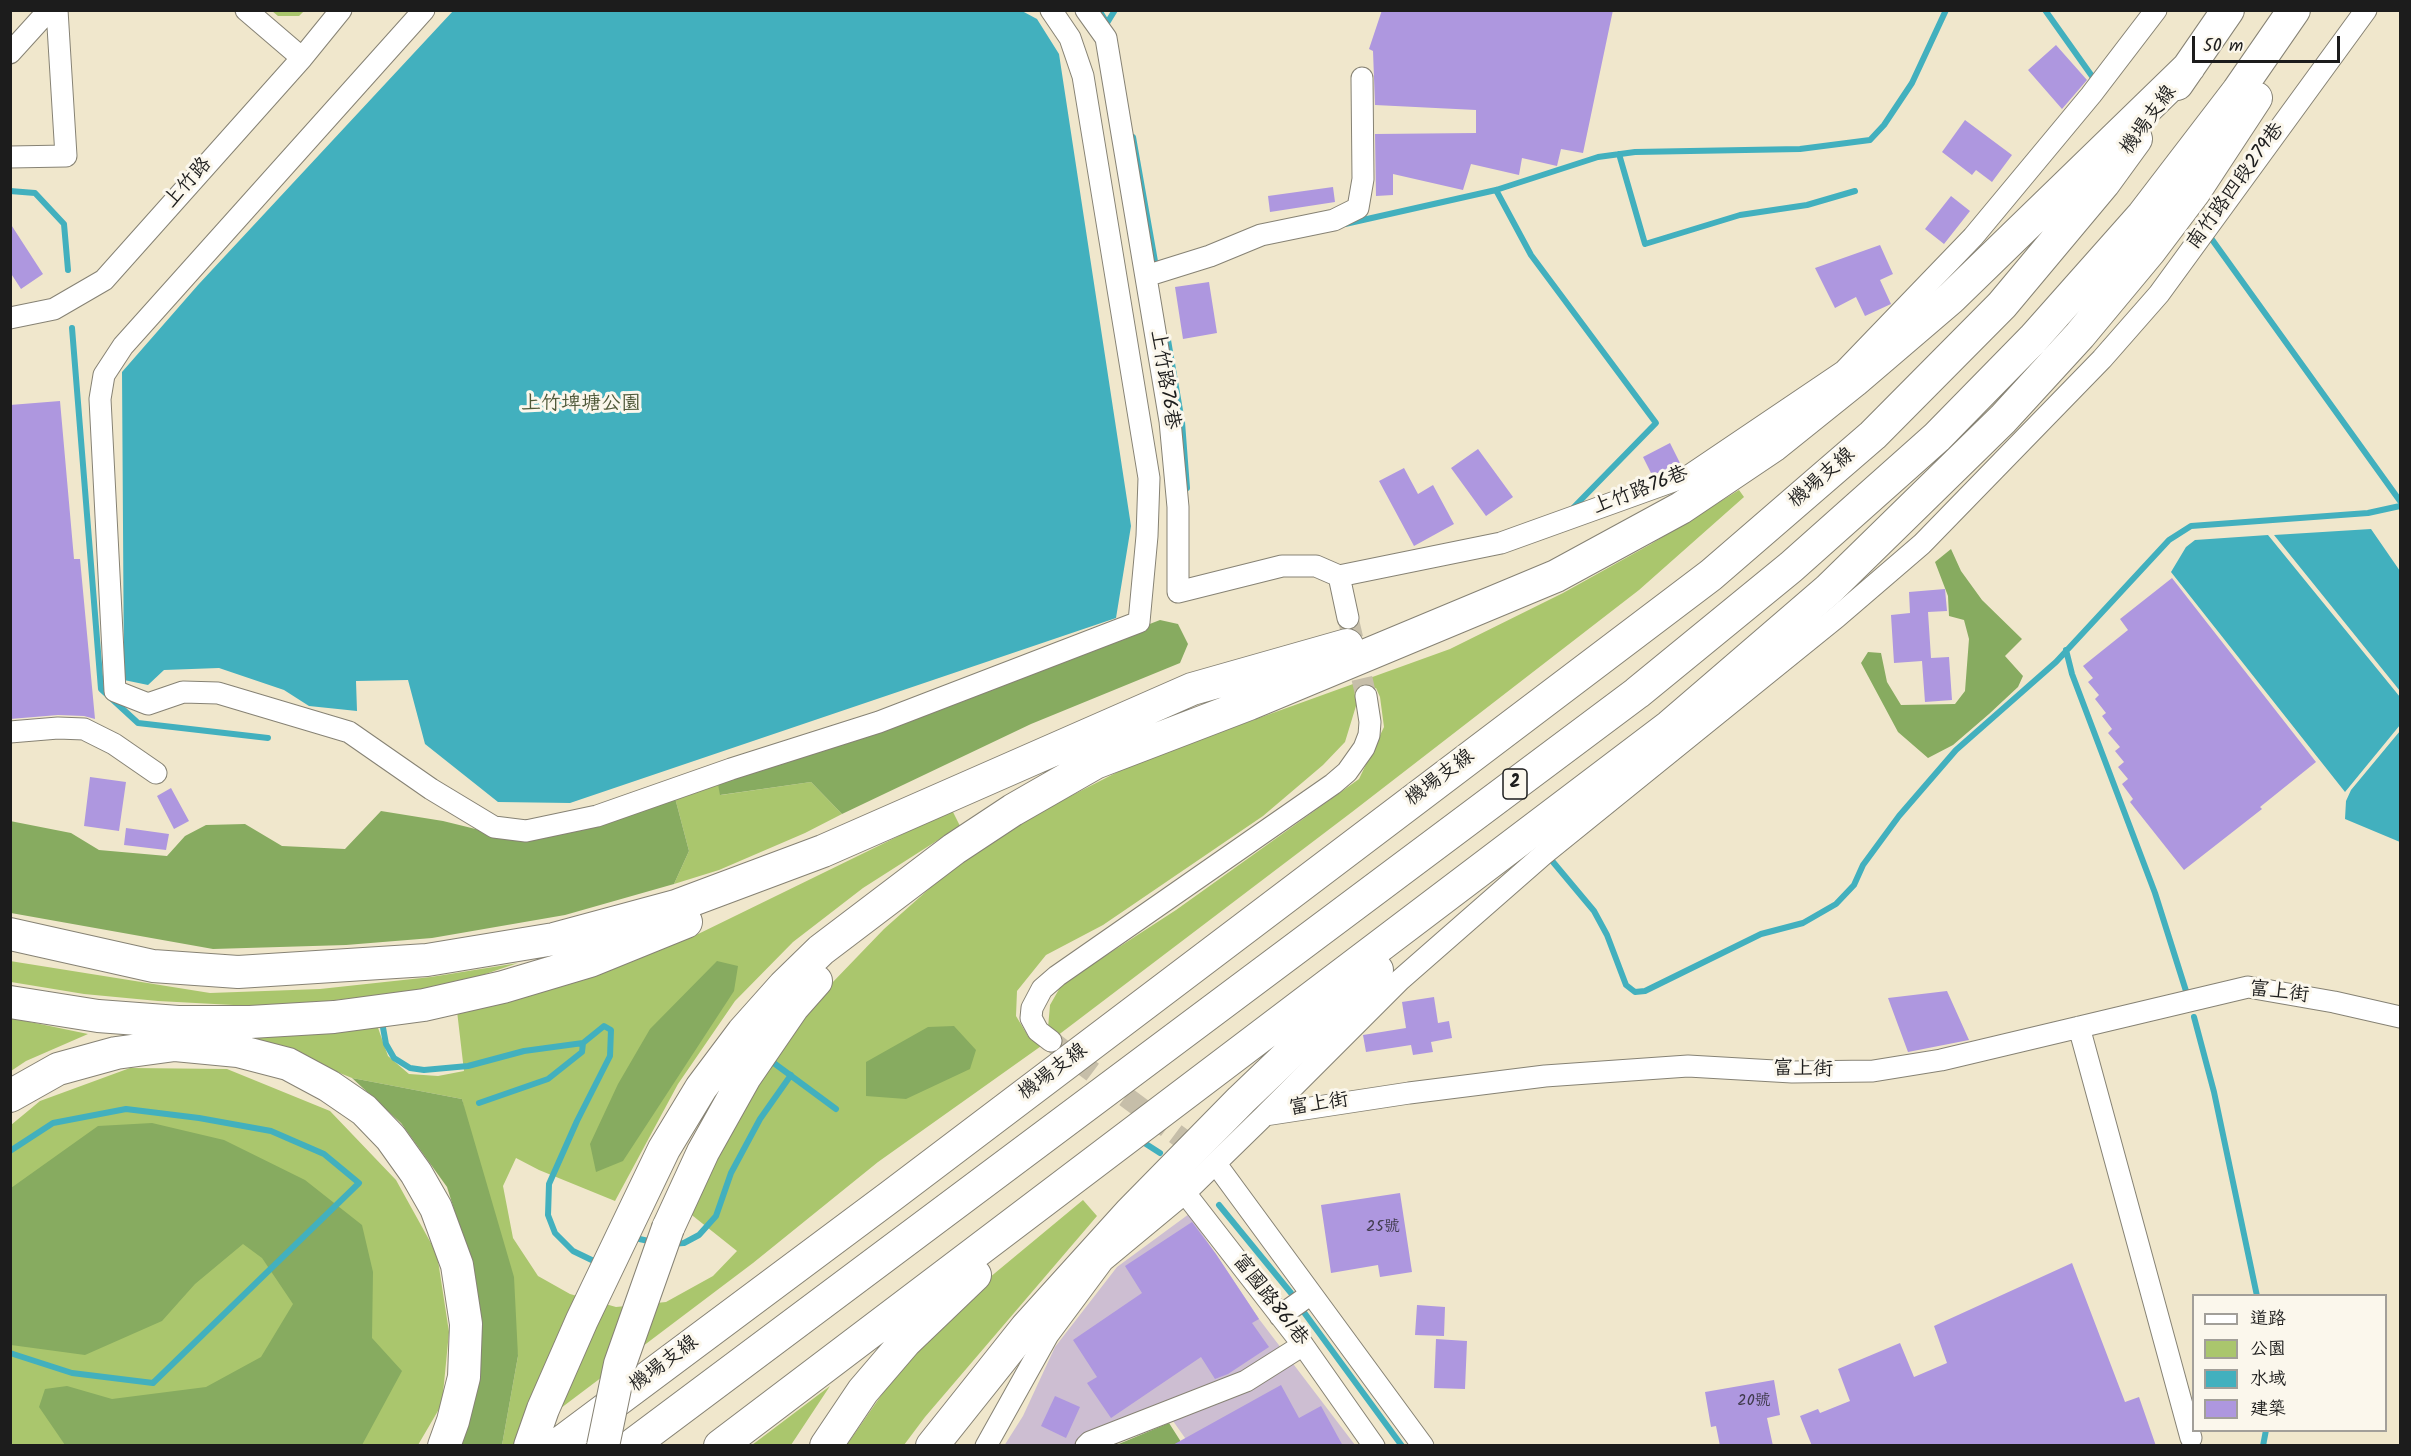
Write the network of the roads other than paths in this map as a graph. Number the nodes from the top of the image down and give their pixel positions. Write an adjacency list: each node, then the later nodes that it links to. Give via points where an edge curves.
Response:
1 (49, 10): 13 (street)
2 (57, 10): 17 (street, via 66,156)
3 (246, 10): 14 (street)
4 (341, 10): 14 (street, 上竹路)
5 (424, 10): 6 (street, via 123,346 104,375 100,399 115,691 148,704 183,692 218,693 349,732 430,789 494,827 526,831 597,816 879,722 1139,622 1149,478 1083,76 1070,38)
6 (1052, 10)
7 (1086, 10): 18 (street, 上竹路76巷, via 1106,38)
8 (2156, 10): 20 (street, 上竹路76巷, via 1973,237 1844,371 1690,476 1501,543)
9 (2228, 10): 15 (highway, 機場支線)
10 (2294, 10): 47 (highway, 2, via 2143,215 2033,339 1937,437 1791,567 1637,693)
11 (2305, 10): 26 (highway, via 2248,111 2150,252 2003,418 1828,590 1671,726)
12 (2366, 10): 35 (street, 南竹路四段279巷, via 2159,294 2102,359 1922,544 1544,854 1400,980)
13 (10, 53)
14 (302, 58): 19 (street, 上竹路, via 104,280 54,309)
15 (2189, 67): 21 (highway, via 1951,298 1773,446 1681,508 1557,576); 45 (highway, 機場支線, via 2104,183 2002,306 1873,435 1712,575)
16 (1362, 78): 18 (street, via 1363,179 1358,207 1334,220 1261,235)
17 (10, 157)
18 (1146, 276): 20 (street, 上竹路76巷, via 1170,421 1178,507 1178,592 1282,566 1316,566)
19 (10, 318)
20 (1339, 576): 22 (street)
21 (1480, 606): 27 (highway, via 1192,689); 28 (highway, via 1249,704 1095,763 1013,810)
22 (1348, 618)
23 (1365, 696): 33 (street, via 1369,735 1347,772 1042,989 1031,1018 1038,1031)
24 (10, 732): 25 (street, via 84,729)
25 (156, 773)
26 (1510, 848): 36 (highway); 50 (highway, via 1241,1100 1130,1213 1026,1328)
27 (823, 851): 29 (highway, via 676,906 592,930 427,960 238,972 153,966); 30 (highway, via 722,907 590,961 424,1005 334,1017 178,1022 98,1016)
28 (901, 887): 44 (highway, via 820,950 784,986 742,1032 695,1098 629,1218 573,1339); 46 (highway, bridge, via 787,1016 745,1077 703,1152 668,1228 620,1364)
29 (10, 934)
30 (10, 1002)
31 (2400, 1017): 32 (street, 富上街, via 2248,987)
32 (2079, 1027): 35 (street, 富上街, via 1941,1060 1873,1071 1792,1072 1676,1066 1545,1076); 42 (street)
33 (1051, 1041)
34 (10, 1096): 43 (highway, via 58,1069 116,1053 175,1045 238,1051 288,1064 364,1110 416,1173 436,1209 457,1265 466,1324 464,1377)
35 (1265, 1115): 37 (street, 富上街)
36 (1120, 1142): 48 (highway); 49 (highway, via 905,1341 863,1391)
37 (1216, 1164): 38 (street); 39 (street)
38 (1185, 1193): 40 (street, 富國路861巷); 51 (street, via 1103,1261 1048,1335)
39 (1311, 1294): 40 (street); 54 (street)
40 (1280, 1316): 41 (street, 富國路861巷)
41 (1303, 1345): 52 (street, via 1246,1382); 53 (street, 富國路861巷)
42 (2191, 1438)
43 (444, 1446)
44 (530, 1446)
45 (556, 1446)
46 (603, 1446)
47 (631, 1446)
48 (720, 1446)
49 (826, 1446)
50 (932, 1446)
51 (986, 1446)
52 (1086, 1446)
53 (1374, 1446)
54 (1423, 1446)

